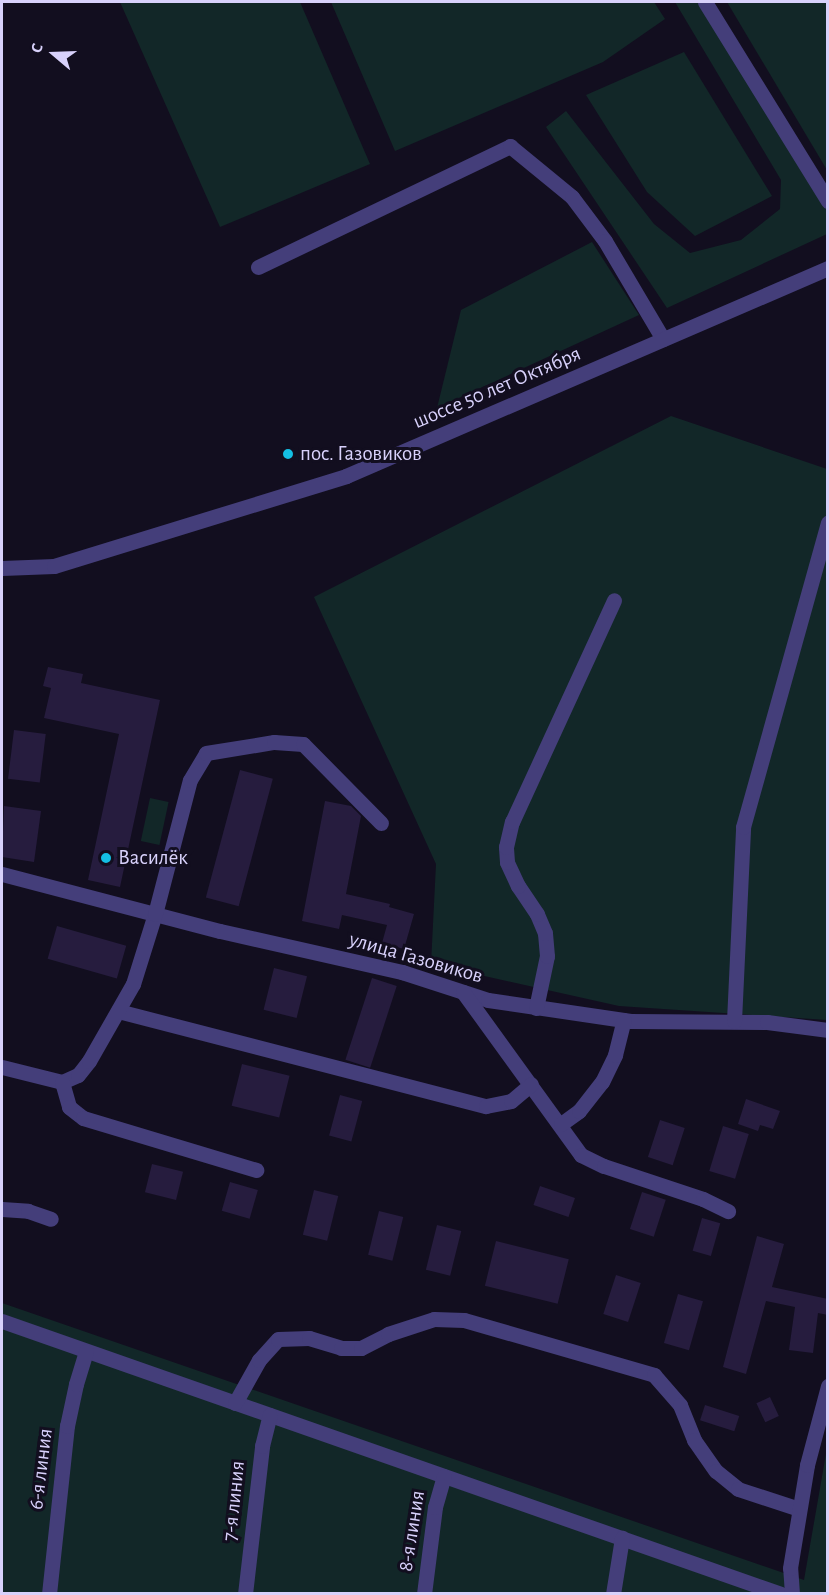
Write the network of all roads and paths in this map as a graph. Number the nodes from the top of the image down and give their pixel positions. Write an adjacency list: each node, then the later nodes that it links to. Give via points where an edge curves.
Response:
1 (712, 4): 2 (street)
2 (828, 201)
3 (258, 267): 5 (street, via 510,146 572,197 605,241)
4 (828, 268): 5 (street, шоссе 50 лет Октября)
5 (663, 339): 7 (street, шоссе 50 лет Октября, via 346,476 54,566)
6 (828, 522): 16 (street, via 743,827)
7 (2, 567)
8 (614, 600): 13 (street, via 512,822 506,847 507,862 545,933 547,956)
9 (381, 823): 11 (street, via 303,744 274,742 206,753 190,780)
10 (2, 874): 11 (street, улица Газовиков)
11 (154, 914): 12 (street, улица Газовиков, via 402,972); 14 (street, via 133,984)
12 (463, 992): 13 (street, улица Газовиков); 20 (street)
13 (536, 1008): 15 (street, улица Газовиков)
14 (118, 1011): 19 (street, via 78,1075); 20 (street, via 486,1106 511,1101)
15 (624, 1020): 16 (street, улица Газовиков); 21 (street, via 615,1055 602,1082 579,1111)
16 (734, 1021): 17 (street, улица Газовиков)
17 (828, 1030)
18 (2, 1067): 19 (street)
19 (62, 1082): 22 (street, via 69,1107 83,1118)
20 (531, 1084): 21 (street)
21 (561, 1124): 24 (street, via 569,1142 581,1155 615,1171)
22 (256, 1170)
23 (2, 1209): 25 (street, via 28,1211)
24 (728, 1210)
25 (51, 1219)
26 (2, 1322): 27 (street)
27 (86, 1351): 29 (street); 35 (street, 6-я линия, via 67,1426)
28 (828, 1386): 31 (street)
29 (235, 1403): 30 (street); 33 (street, via 259,1360 278,1339 309,1338 341,1348 361,1348 388,1334 434,1319 464,1320 654,1376 680,1405 694,1440 716,1471 738,1489)
30 (270, 1415): 32 (street); 36 (street, 7-я линия, via 262,1446)
31 (823, 1424): 33 (street)
32 (444, 1476): 34 (street); 37 (street, 8-я линия, via 435,1507)
33 (799, 1509): 40 (street, via 790,1568)
34 (622, 1538): 38 (street); 39 (street)
35 (49, 1593)
36 (245, 1593)
37 (424, 1593)
38 (613, 1593)
39 (781, 1593)
40 (792, 1593)

